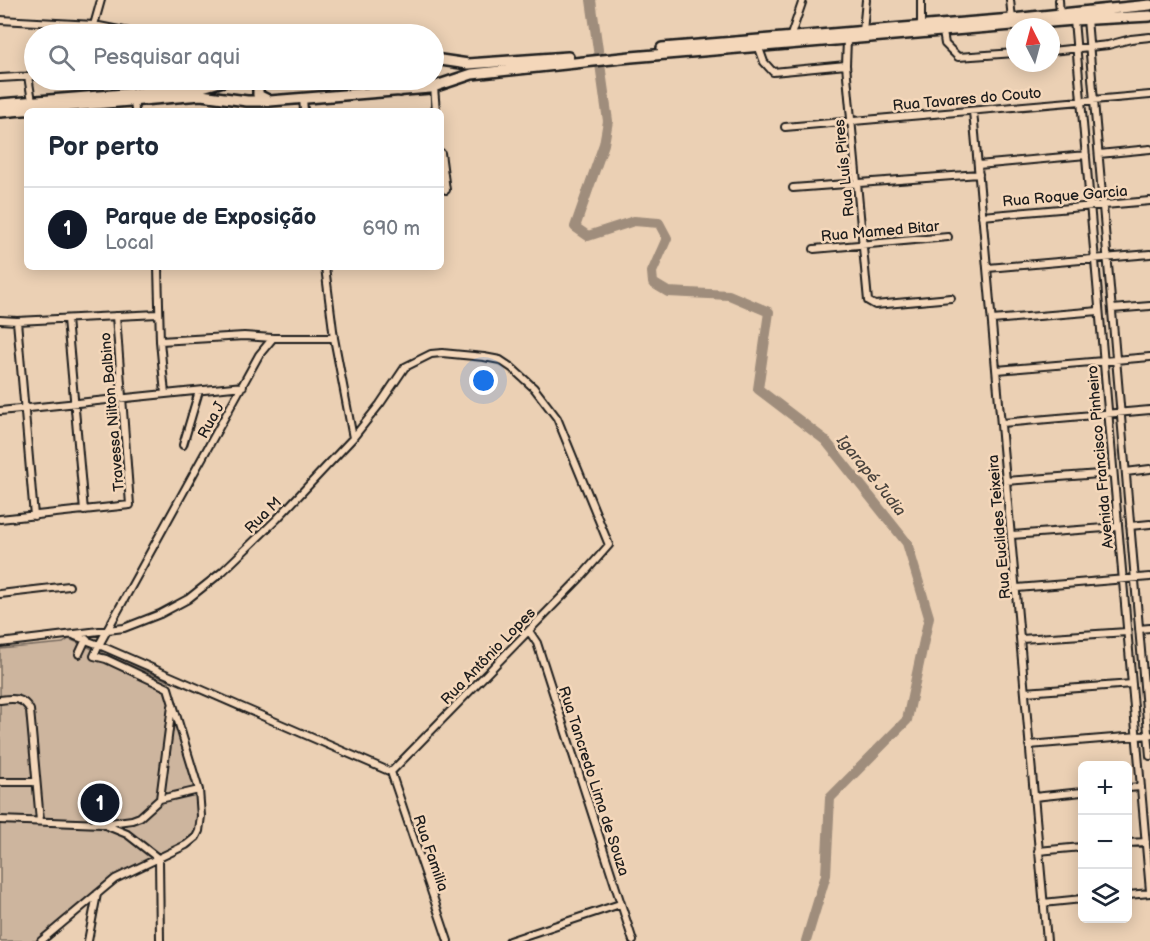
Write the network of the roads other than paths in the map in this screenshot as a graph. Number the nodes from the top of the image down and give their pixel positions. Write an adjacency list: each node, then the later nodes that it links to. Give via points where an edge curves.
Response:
1 (100, 0): 19 (street)
2 (803, 0): 24 (street)
3 (866, 0): 21 (street)
4 (921, 0): 20 (street)
5 (1010, 0): 11 (street)
6 (1059, 0): 9 (street)
7 (1150, 5): 8 (highway)
8 (1129, 7): 9 (highway); 13 (highway)
9 (1060, 15): 12 (highway)
10 (1150, 16): 13 (highway)
11 (1012, 18)
12 (1024, 18)
13 (1129, 18): 15 (highway)
14 (1006, 19): 20 (highway)
15 (1087, 19): 17 (highway); 27 (street, Avenida Francisco Pinheiro)
16 (0, 20): 18 (street)
17 (1074, 20): 22 (highway); 28 (street, Avenida Francisco Pinheiro)
18 (75, 24)
19 (94, 24)
20 (921, 26): 21 (highway)
21 (863, 31): 24 (highway)
22 (943, 32): 25 (highway); 31 (street, via 945,44 958,57)
23 (1150, 37): 27 (street)
24 (790, 39): 30 (highway)
25 (848, 40): 26 (highway); 34 (street, Rua Luís Pires)
26 (759, 48): 30 (highway); 34 (street, via 773,72)
27 (1090, 48): 28 (street); 47 (street, Avenida Francisco Pinheiro)
28 (1077, 49): 29 (street); 50 (street, Avenida Francisco Pinheiro)
29 (1060, 50)
30 (630, 54): 33 (highway)
31 (1006, 54)
32 (444, 60): 33 (highway, via 468,64)
33 (551, 62): 37 (highway, via 472,74)
34 (846, 65): 59 (street, Rua Luís Pires)
35 (24, 76): 36 (street)
36 (0, 78)
37 (444, 84)
38 (32, 90): 48 (street)
39 (173, 90): 48 (highway)
40 (258, 90): 49 (highway, via 258,95)
41 (408, 90): 43 (highway)
42 (434, 90): 55 (street)
43 (400, 91): 45 (highway)
44 (1150, 95): 47 (street, Rua Tavares do Couto)
45 (303, 98): 49 (highway); 54 (street)
46 (134, 100): 49 (highway, via 201,95); 52 (highway); 53 (street)
47 (1094, 100): 50 (street, Rua Tavares do Couto); 63 (street, Avenida Francisco Pinheiro)
48 (32, 101): 51 (highway)
49 (270, 101)
50 (1081, 101): 57 (street, Rua Tavares do Couto); 62 (street, Avenida Francisco Pinheiro)
51 (0, 104)
52 (45, 108)
53 (135, 108)
54 (304, 108)
55 (436, 108)
56 (24, 110): 58 (highway)
57 (973, 111): 59 (street, Rua Tavares do Couto); 64 (street, Rua Euclides Teixeira)
58 (0, 112)
59 (852, 120): 60 (street, Rua Tavares do Couto); 67 (street, Rua Luís Pires)
60 (785, 127)
61 (1150, 149): 63 (street)
62 (1086, 154): 64 (street); 72 (street, Avenida Francisco Pinheiro)
63 (1099, 154): 71 (street, Avenida Francisco Pinheiro)
64 (978, 165): 65 (street, Rua Euclides Teixeira)
65 (979, 174): 67 (street); 73 (street, Rua Euclides Teixeira)
66 (444, 175): 69 (street)
67 (858, 182): 68 (street); 75 (street, Rua Luís Pires)
68 (793, 188)
69 (446, 190)
70 (1150, 201): 71 (street, Rua Roque Garcia)
71 (1103, 205): 72 (street, Rua Roque Garcia); 78 (street, Avenida Francisco Pinheiro)
72 (1090, 206): 73 (street, Rua Roque Garcia); 79 (street, Avenida Francisco Pinheiro)
73 (982, 216): 80 (street, Rua Euclides Teixeira)
74 (948, 237): 75 (street, Rua Mamed Bitar)
75 (863, 244): 76 (street, Rua Mamed Bitar); 83 (street, Rua Luís Pires, via 868,301 873,305)
76 (814, 249)
77 (1150, 254): 78 (street)
78 (1108, 257): 79 (street); 85 (street, Avenida Francisco Pinheiro)
79 (1095, 258): 80 (street); 86 (street, Avenida Francisco Pinheiro)
80 (988, 268): 91 (street, Rua Euclides Teixeira)
81 (158, 270): 87 (street)
82 (325, 270): 94 (street)
83 (951, 298)
84 (1150, 306): 85 (street)
85 (1112, 309): 97 (street, Avenida Francisco Pinheiro)
86 (1099, 310): 91 (street); 98 (street, Avenida Francisco Pinheiro)
87 (158, 314): 88 (street); 95 (street)
88 (116, 316): 89 (street); 103 (street, Travessa Nilton Balbino)
89 (67, 319): 92 (street); 104 (street)
90 (0, 320): 92 (street)
91 (992, 320): 99 (street, Rua Euclides Teixeira)
92 (17, 321): 105 (street)
93 (273, 338): 94 (street); 95 (street); 100 (street, Rua J)
94 (334, 338): 111 (street)
95 (160, 341): 102 (street)
96 (1150, 357): 97 (street)
97 (1116, 360): 98 (street); 108 (street, Avenida Francisco Pinheiro)
98 (1104, 361): 99 (street); 109 (street, Avenida Francisco Pinheiro)
99 (997, 370): 110 (street, Rua Euclides Teixeira)
100 (243, 386): 101 (street); 133 (street, Rua J)
101 (199, 391): 102 (street); 112 (street, Rua J)
102 (165, 394): 103 (street)
103 (123, 398): 104 (street); 117 (street, Travessa Nilton Balbino, via 132,502)
104 (75, 403): 105 (street); 117 (street)
105 (24, 408): 107 (street); 118 (street)
106 (1150, 410): 108 (street)
107 (0, 411)
108 (1121, 413): 109 (street); 114 (street, Avenida Francisco Pinheiro)
109 (1108, 414): 110 (street); 115 (street, Avenida Francisco Pinheiro)
110 (1002, 423): 116 (street, Rua Euclides Teixeira)
111 (353, 438): 124 (street, Rua M, via 412,362 442,353 500,360 534,387 557,418 609,545); 133 (street, Rua M, via 277,519 188,599 138,623)
112 (183, 445)
113 (1150, 469): 114 (street)
114 (1126, 472): 121 (street, Avenida Francisco Pinheiro)
115 (1113, 473): 116 (street); 122 (street, Avenida Francisco Pinheiro)
116 (1006, 482): 123 (street, Rua Euclides Teixeira)
117 (84, 511): 118 (street)
118 (34, 516): 119 (street)
119 (0, 519)
120 (1150, 524): 121 (street)
121 (1131, 526): 126 (street, Avenida Francisco Pinheiro)
122 (1118, 527): 123 (street); 127 (street, Avenida Francisco Pinheiro)
123 (1012, 535): 129 (street, Rua Euclides Teixeira)
124 (602, 555): 134 (street, Rua Antônio Lopes)
125 (1150, 577): 126 (street)
126 (1135, 578): 127 (street); 132 (street, Avenida Francisco Pinheiro)
127 (1123, 580): 129 (street); 135 (street, Avenida Francisco Pinheiro)
128 (69, 586): 130 (street)
129 (1017, 588): 138 (street, Rua Euclides Teixeira)
130 (0, 594)
131 (1150, 628): 132 (street)
132 (1139, 629): 142 (street, Avenida Francisco Pinheiro)
133 (106, 631): 136 (street, Rua M); 140 (street)
134 (529, 631): 151 (street, Rua Antônio Lopes); 173 (street, Rua Tancredo Lima de Souza, via 537,643)
135 (1127, 632): 138 (street); 143 (street, Avenida Francisco Pinheiro)
136 (73, 635): 137 (street); 139 (street, Rua M)
137 (86, 639): 140 (street); 141 (street)
138 (1021, 639): 144 (street, Rua Euclides Teixeira)
139 (0, 643)
140 (99, 645): 146 (street, via 94,656 163,684 171,693); 151 (street)
141 (79, 654)
142 (1147, 683): 147 (street, Avenida Francisco Pinheiro)
143 (1132, 684): 144 (street); 148 (street, Avenida Francisco Pinheiro)
144 (1025, 692): 149 (street, Rua Euclides Teixeira)
145 (0, 700): 153 (street, via 21,699 30,710)
146 (172, 703): 156 (street); 159 (street)
147 (1149, 735): 148 (street); 150 (street, Avenida Francisco Pinheiro)
148 (1136, 736): 149 (street); 154 (street, Avenida Francisco Pinheiro)
149 (1029, 745): 158 (street, Rua Euclides Teixeira)
150 (1150, 756)
151 (390, 772): 177 (street, Rua Familia)
152 (0, 782): 153 (street)
153 (36, 782): 161 (street)
154 (1141, 787): 155 (street); 163 (street, Avenida Francisco Pinheiro)
155 (1132, 788)
156 (199, 790): 159 (street); 167 (street, via 200,831 186,845)
157 (1078, 793): 158 (street)
158 (1034, 797): 166 (street, Rua Euclides Teixeira)
159 (160, 799): 162 (street, via 140,818)
160 (0, 820): 161 (street)
161 (40, 821): 162 (street)
162 (102, 824): 167 (street, via 127,834)
163 (1146, 842): 164 (street); 168 (street, Avenida Francisco Pinheiro)
164 (1132, 843)
165 (1078, 847): 166 (street)
166 (1038, 851): 172 (street, Rua Euclides Teixeira)
167 (159, 859): 169 (street, via 115,879); 176 (street)
168 (1150, 892): 170 (street)
169 (98, 894): 174 (street); 175 (street)
170 (1132, 894)
171 (1078, 900): 172 (street)
172 (1043, 903): 180 (street, Rua Euclides Teixeira)
173 (620, 904): 178 (street); 179 (street, Rua Tancredo Lima de Souza)
174 (41, 941)
175 (88, 941)
176 (160, 941)
177 (448, 941)
178 (509, 941)
179 (633, 941)
180 (1047, 941)

